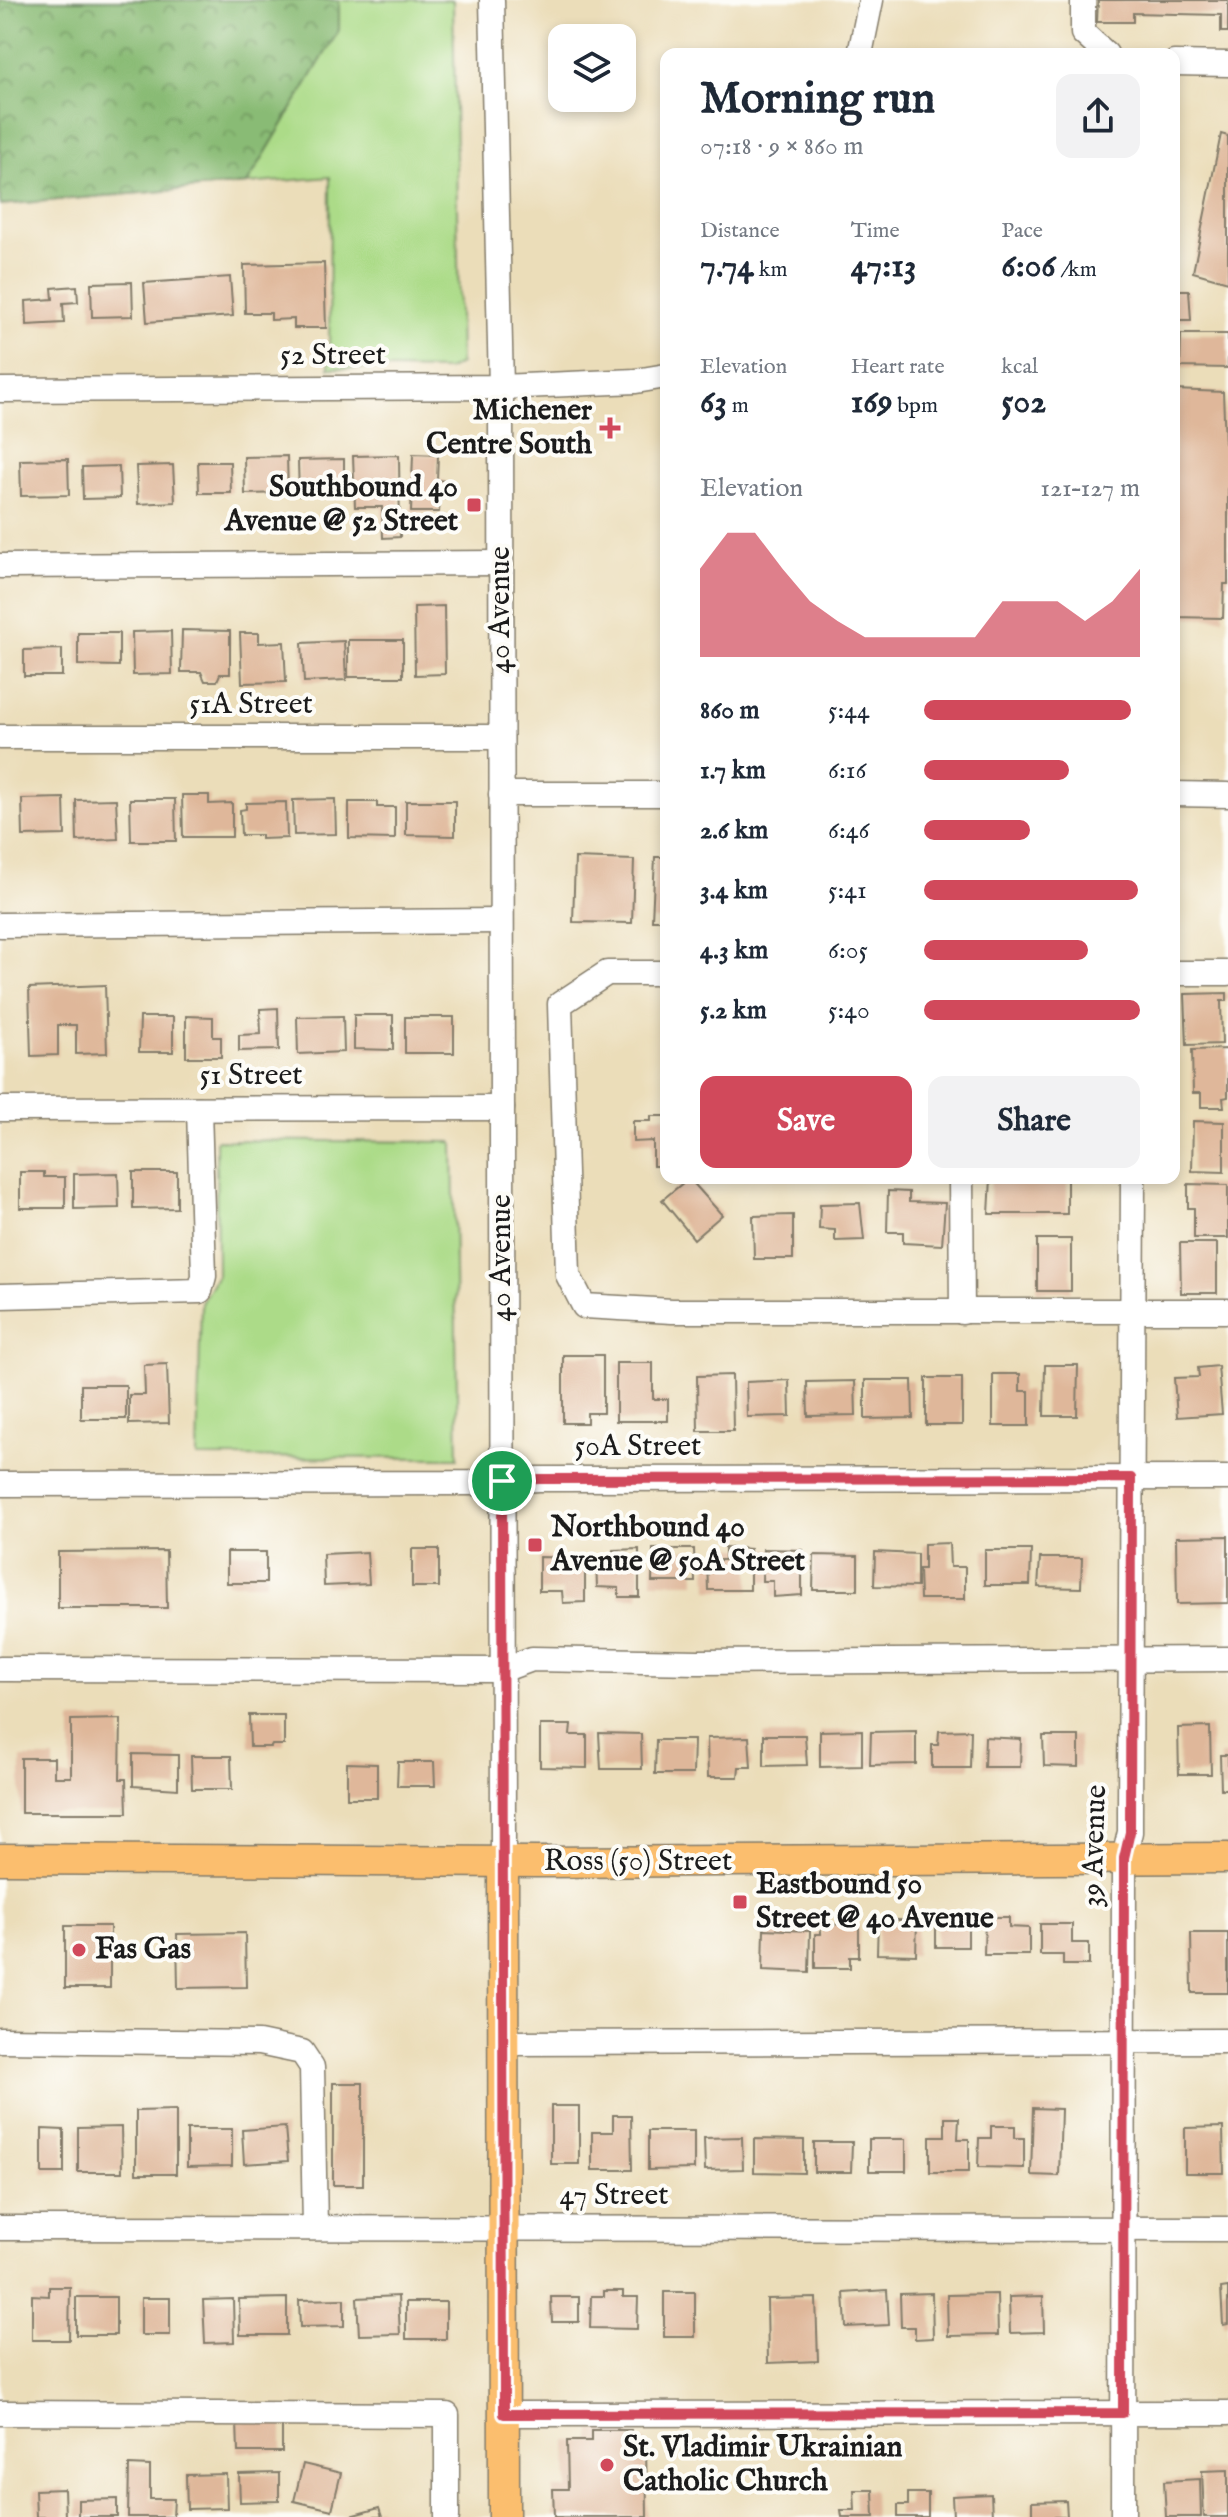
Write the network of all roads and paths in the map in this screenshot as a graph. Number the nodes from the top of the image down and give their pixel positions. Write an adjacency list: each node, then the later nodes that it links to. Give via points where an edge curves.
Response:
1 (492, 0): 9 (street, 40 Avenue)
2 (871, 0): 4 (street)
3 (1083, 0): 5 (street, via 1083,33)
4 (861, 48)
5 (1099, 48)
6 (1180, 63): 7 (street)
7 (1228, 64)
8 (660, 377): 9 (street, 52 Street)
9 (501, 387): 10 (street, 52 Street); 11 (street, 40 Avenue)
10 (0, 390)
11 (500, 563): 12 (street); 14 (street, 40 Avenue)
12 (0, 566)
13 (0, 737): 14 (street, 51A Street)
14 (501, 737): 15 (street, 40 Avenue)
15 (501, 794): 16 (street); 19 (street, 40 Avenue)
16 (660, 794)
17 (1180, 794): 18 (street)
18 (1228, 795)
19 (501, 921): 20 (street); 24 (street, 40 Avenue)
20 (0, 925)
21 (660, 973): 32 (street, via 607,973 560,1004 568,1275 584,1306)
22 (1180, 973): 23 (street)
23 (1228, 973)
24 (502, 1108): 26 (street, 51 Street); 35 (street, 40 Avenue)
25 (0, 1109): 26 (street, 51 Street)
26 (199, 1109): 29 (street, via 204,1276 200,1291)
27 (961, 1184): 32 (street)
28 (1133, 1184): 30 (street, 39 Avenue)
29 (0, 1296)
30 (1132, 1311): 31 (street); 32 (street); 33 (street, 39 Avenue)
31 (1228, 1311)
32 (962, 1312)
33 (1131, 1478): 34 (street, 50A Street); 35 (street, 50A Street); 37 (street, 39 Avenue)
34 (1228, 1478)
35 (502, 1481): 36 (street, 50A Street); 40 (street, 40 Avenue)
36 (0, 1484)
37 (1131, 1659): 38 (street); 40 (street, via 532,1659); 41 (street, 39 Avenue, via 1130,1832)
38 (1228, 1659)
39 (0, 1669): 40 (street)
40 (502, 1670): 44 (street, 40 Avenue)
41 (1124, 1858): 42 (main road, Ross (50) Street); 44 (main road, Ross (50) Street); 46 (street, 39 Avenue)
42 (1228, 1858)
43 (0, 1859): 44 (main road, Ross (50) Street)
44 (503, 1862): 48 (main road, 40 Avenue)
45 (0, 2040): 49 (street, via 259,2043 302,2052 312,2067)
46 (1124, 2041): 47 (street); 48 (street); 52 (street, 39 Avenue)
47 (1228, 2041)
48 (503, 2043): 51 (main road, 40 Avenue)
49 (315, 2227): 50 (street, 47 Street); 51 (street, 47 Street)
50 (0, 2228)
51 (503, 2228): 52 (street, 47 Street); 57 (main road, 40 Avenue)
52 (1124, 2229): 53 (street, 47 Street); 55 (street, 39 Avenue)
53 (1228, 2229)
54 (0, 2413): 58 (street, via 447,2415)
55 (1123, 2413): 56 (street); 57 (street); 60 (street, 39 Avenue)
56 (1228, 2413)
57 (504, 2414): 59 (main road, 40 Avenue)
58 (447, 2517)
59 (504, 2517)
60 (1123, 2517)

